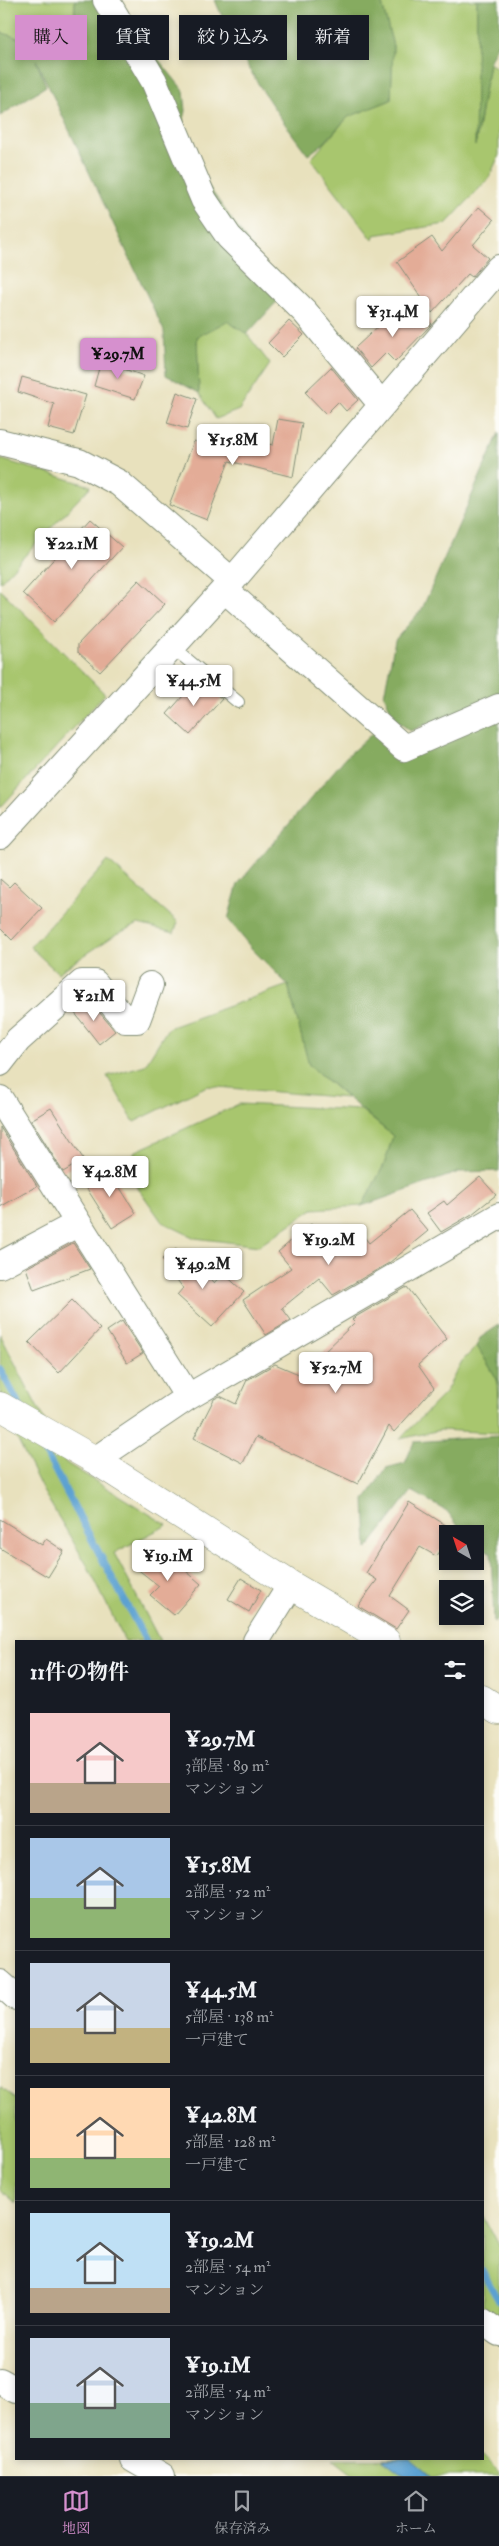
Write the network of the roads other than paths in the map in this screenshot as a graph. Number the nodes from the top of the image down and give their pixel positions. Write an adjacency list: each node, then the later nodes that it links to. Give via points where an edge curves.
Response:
1 (106, 0): 3 (street, via 154,81 204,200 229,237 305,312)
2 (499, 268): 3 (street)
3 (382, 405): 5 (street)
4 (0, 442): 5 (street, via 79,462 119,483)
5 (228, 585): 6 (street); 8 (street, via 404,748)
6 (171, 646): 7 (lane); 9 (street)
7 (238, 702)
8 (499, 707)
9 (0, 836)
10 (150, 986): 11 (street, via 136,1020 125,1020 95,983 82,983 18,1040)
11 (0, 1063)
12 (0, 1100): 14 (street)
13 (499, 1216): 16 (street)
14 (77, 1224): 15 (street); 16 (street)
15 (0, 1265)
16 (188, 1397): 18 (street)
17 (6, 1410): 18 (street)
18 (95, 1460): 19 (street)
19 (291, 1585): 20 (street); 21 (street)
20 (257, 1640)
21 (384, 1640)
22 (484, 1700): 23 (street)
23 (499, 1710)
24 (0, 1983): 25 (street)
25 (15, 1997)
26 (484, 2322): 27 (street)
27 (499, 2333)
28 (0, 2381): 29 (street)
29 (15, 2389)
30 (135, 2460): 31 (street)
31 (162, 2476)

